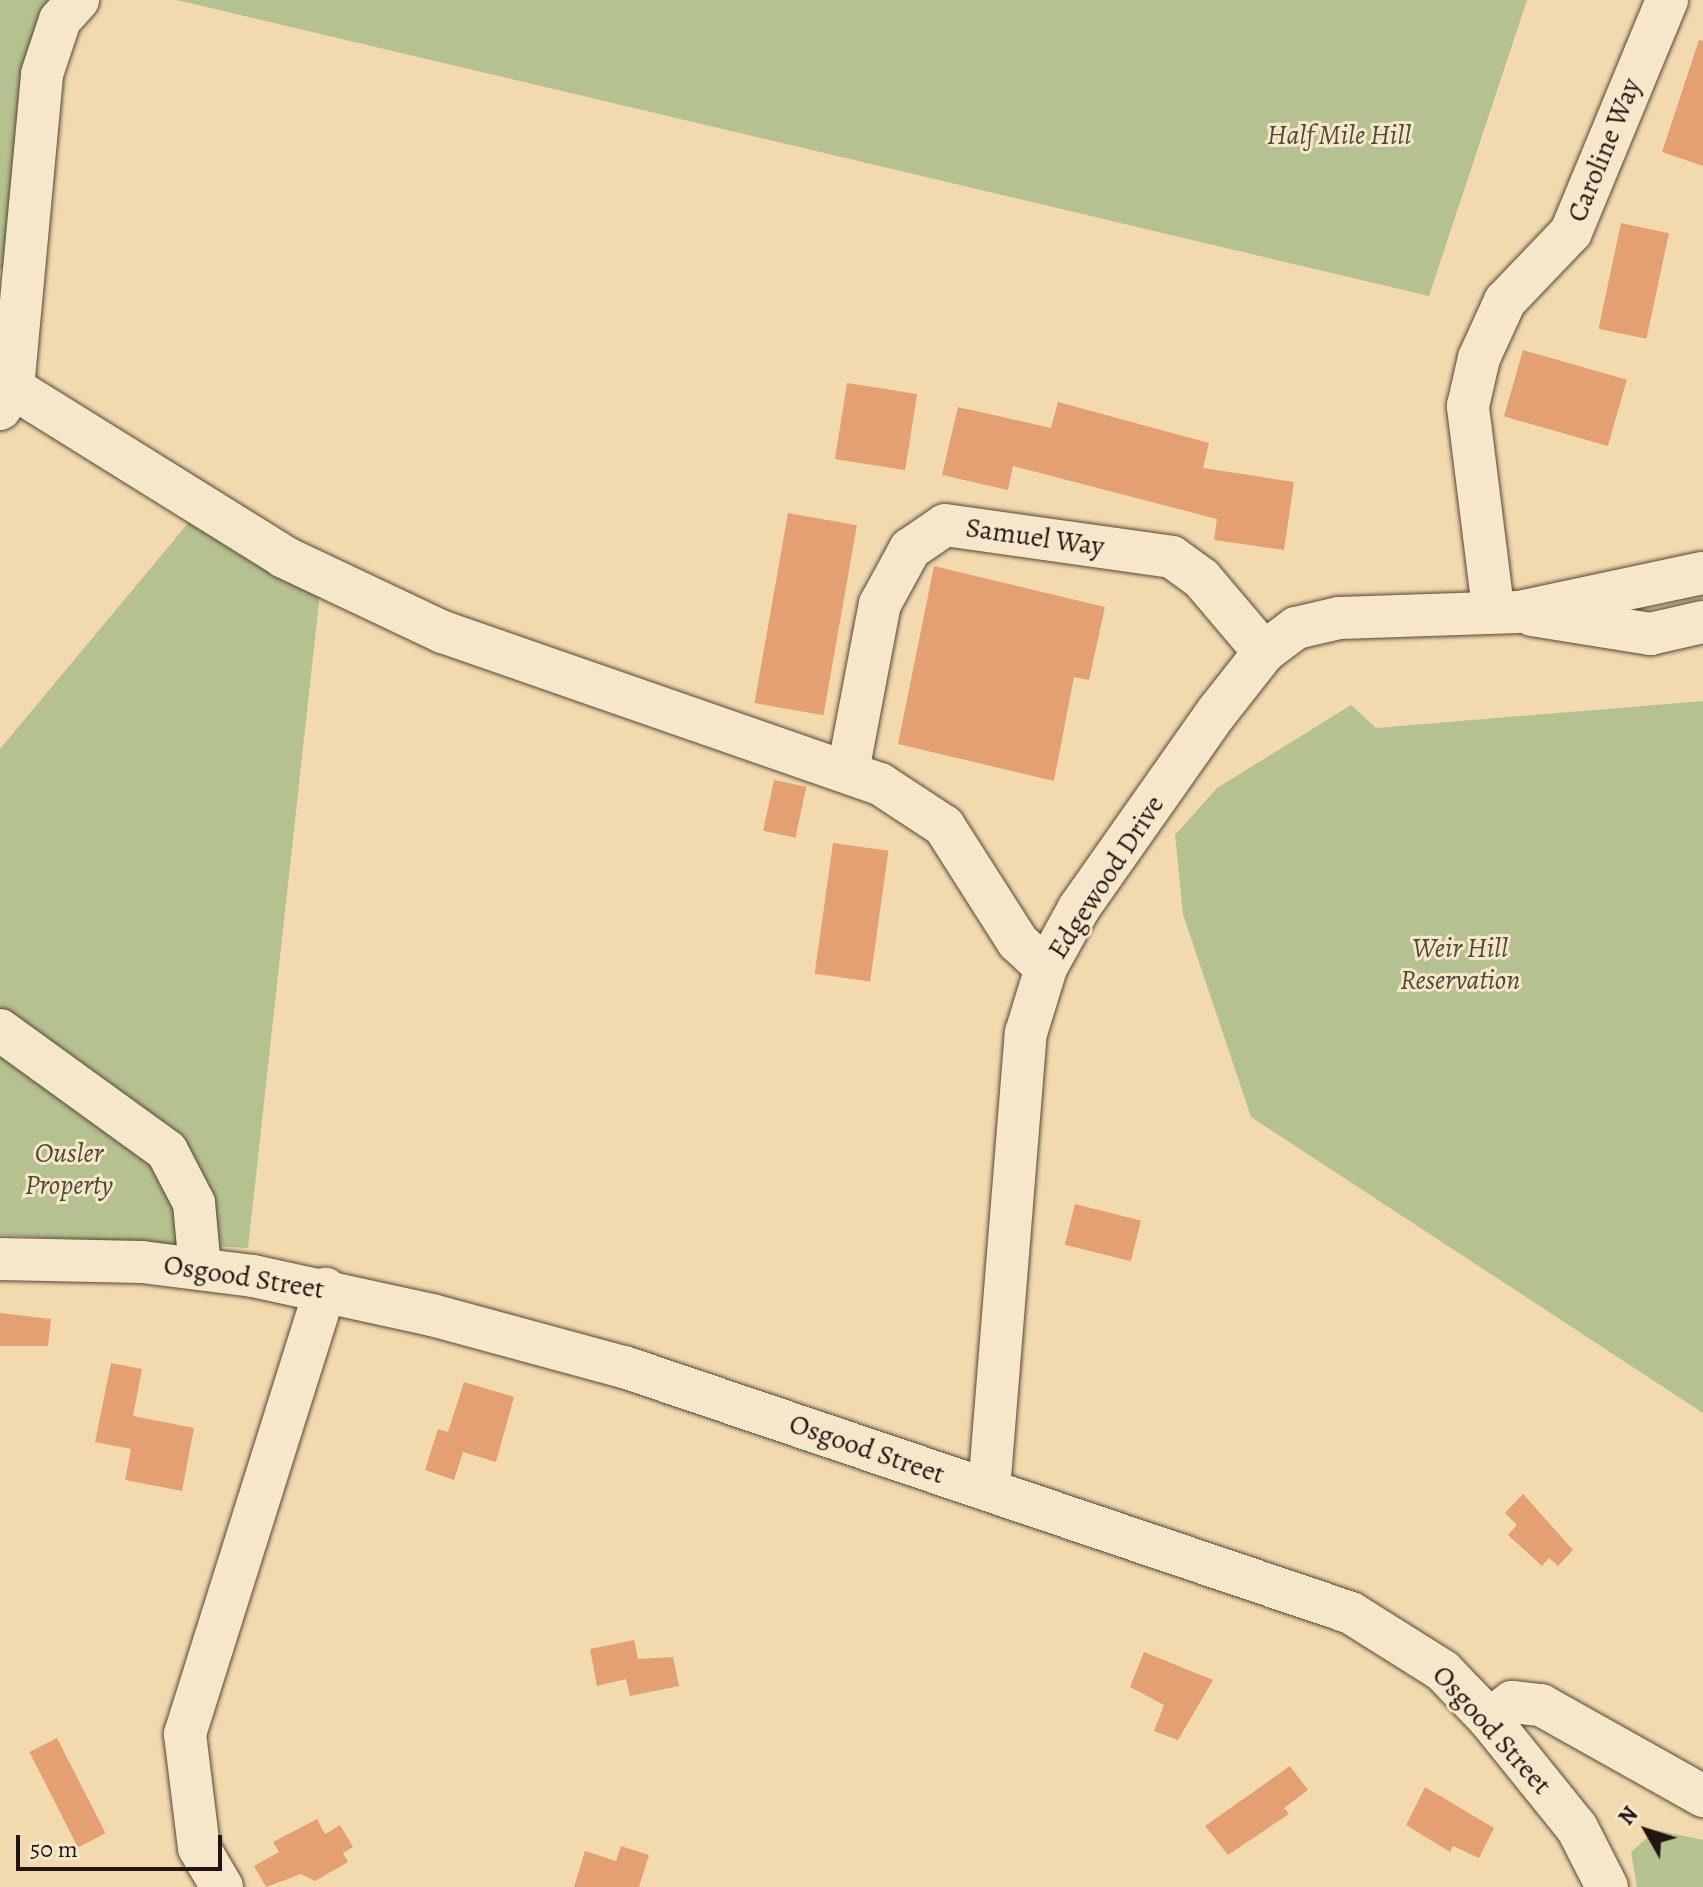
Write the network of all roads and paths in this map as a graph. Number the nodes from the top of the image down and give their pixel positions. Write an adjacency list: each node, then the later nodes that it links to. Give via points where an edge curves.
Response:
1 (78, 0): 3 (street, via 60,20 42,74)
2 (1667, 0): 5 (street, Caroline Way, via 1571,232 1505,301 1479,358 1468,406)
3 (6, 398): 8 (street, via 284,557 443,632)
4 (1703, 573): 5 (street, Edgewood Drive)
5 (1506, 610): 6 (street, Edgewood Drive, via 1650,634); 7 (street, Edgewood Drive, via 1339,618 1296,628)
6 (1703, 622)
7 (1264, 652): 8 (street, Samuel Way, via 1172,557 945,525 910,549 880,604); 9 (street, Edgewood Drive, via 1079,908)
8 (848, 771): 9 (street, via 944,826 1018,942)
9 (1046, 968): 14 (street, Edgewood Drive, via 1017,1085)
10 (0, 1030): 12 (street, via 167,1151 194,1203)
11 (0, 1259): 12 (street, Osgood Street)
12 (200, 1269): 13 (street, Osgood Street)
13 (325, 1289): 14 (street, Osgood Street, via 624,1367); 17 (street, via 185,1734 199,1848)
14 (989, 1490): 15 (street, Osgood Street, via 1351,1613 1443,1671)
15 (1489, 1719): 16 (street, via 1512,1702 1541,1705); 18 (street, Osgood Street, via 1577,1828)
16 (1703, 1796)
17 (222, 1887)
18 (1607, 1887)

